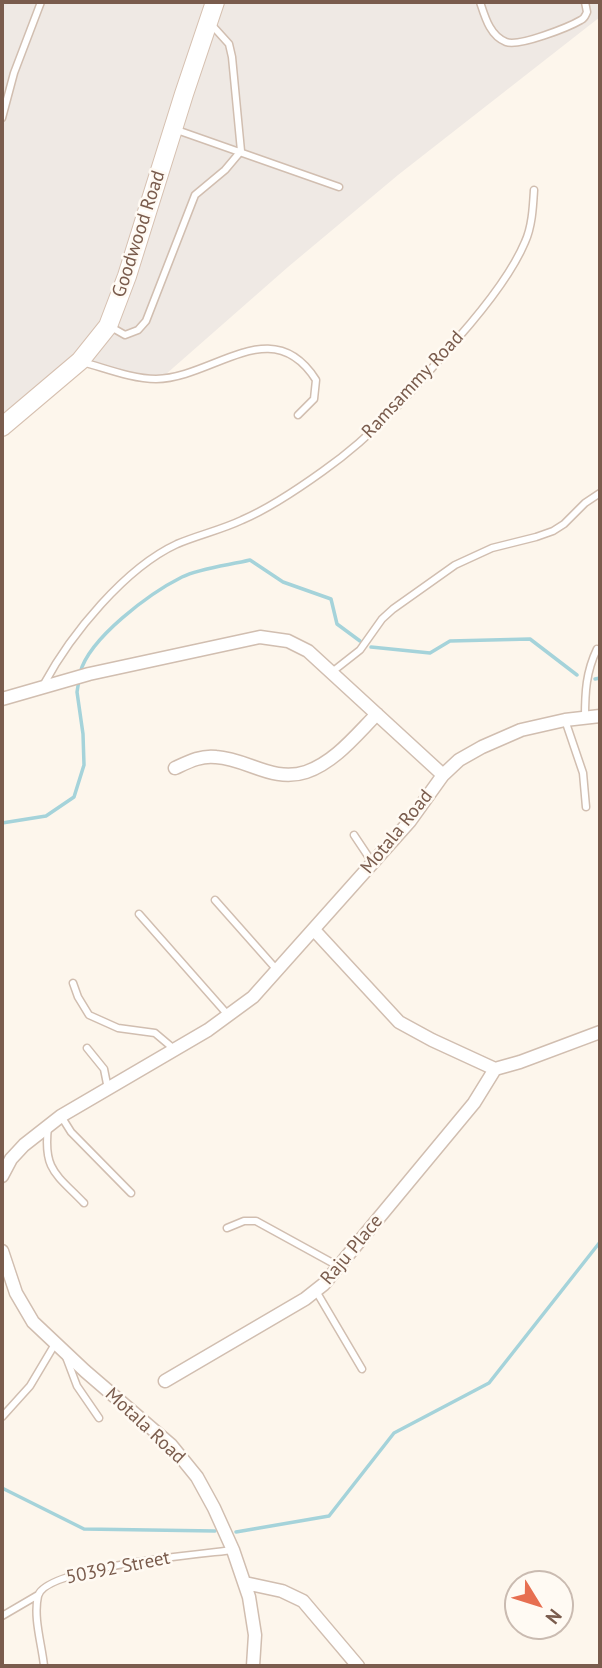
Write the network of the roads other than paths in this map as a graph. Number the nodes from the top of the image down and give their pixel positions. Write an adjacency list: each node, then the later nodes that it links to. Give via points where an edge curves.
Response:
1 (41, 2): 6 (lane)
2 (215, 2): 5 (street, Goodwood Road)
3 (480, 2): 4 (lane, via 492,31 513,43 580,21 587,12)
4 (585, 2)
5 (208, 22): 7 (street, Goodwood Road); 8 (lane, via 229,44)
6 (2, 118)
7 (173, 128): 8 (lane); 11 (street, Goodwood Road)
8 (241, 151): 9 (lane); 11 (lane, via 195,195 142,326 125,335)
9 (340, 187)
10 (534, 190): 18 (lane, Ramsammy Road, via 530,228 520,253 466,329 404,400 353,449 282,498 152,560 92,614 65,648)
11 (108, 326): 12 (street, Goodwood Road)
12 (80, 361): 13 (lane, via 156,379 194,371 253,349 279,349 305,363 316,380 314,399); 14 (street, Goodwood Road)
13 (298, 415)
14 (2, 428)
15 (600, 493): 17 (lane, via 553,531 492,548 455,565 393,609 360,650)
16 (597, 649): 22 (lane, via 587,676)
17 (332, 672): 18 (street, Motala Road, via 298,645 265,636); 20 (street, Motala Road)
18 (44, 686): 19 (street, Motala Road)
19 (2, 699)
20 (377, 714): 24 (street, via 334,756 304,772 273,774 216,756); 25 (street, Motala Road)
21 (600, 716): 22 (street)
22 (585, 718): 23 (street)
23 (565, 720): 25 (street, via 503,737 459,760); 26 (lane, via 583,772)
24 (175, 768)
25 (443, 775): 28 (street, Motala Road)
26 (586, 807)
27 (354, 835): 28 (lane)
28 (372, 863): 31 (street, Motala Road)
29 (215, 900): 32 (lane)
30 (139, 914): 34 (lane)
31 (315, 931): 32 (street, Motala Road); 38 (street, via 399,1022)
32 (278, 971): 34 (street, Motala Road)
33 (73, 983): 37 (lane, via 89,1015 118,1028 155,1033)
34 (229, 1016): 37 (street, Motala Road)
35 (600, 1032): 38 (street)
36 (87, 1048): 39 (lane, via 104,1069)
37 (174, 1049): 39 (street, Motala Road)
38 (495, 1069): 47 (street, Raju Place, via 474,1103)
39 (108, 1089): 40 (street, Motala Road)
40 (61, 1116): 41 (street, Motala Road); 43 (lane)
41 (48, 1125): 42 (street, Motala Road); 44 (lane, via 48,1161)
42 (2, 1174)
43 (131, 1194)
44 (84, 1203)
45 (227, 1228): 47 (lane, via 244,1220 256,1221)
46 (2, 1251): 49 (street, Motala Road, via 22,1305)
47 (339, 1267): 48 (street, Raju Place)
48 (316, 1291): 50 (lane); 51 (street, Raju Place)
49 (60, 1348): 52 (lane); 53 (lane, via 77,1386); 54 (street, Motala Road, via 180,1454 211,1502)
50 (362, 1369)
51 (165, 1381)
52 (2, 1417)
53 (99, 1418)
54 (233, 1550): 55 (street, Motala Road); 56 (lane, 50392 Street, via 79,1574 47,1585)
55 (244, 1583): 59 (street, Motala Road, via 255,1626); 60 (street, via 303,1601)
56 (38, 1595): 57 (lane, 50392 Street); 58 (lane)
57 (2, 1616)
58 (44, 1666)
59 (253, 1666)
60 (358, 1666)

